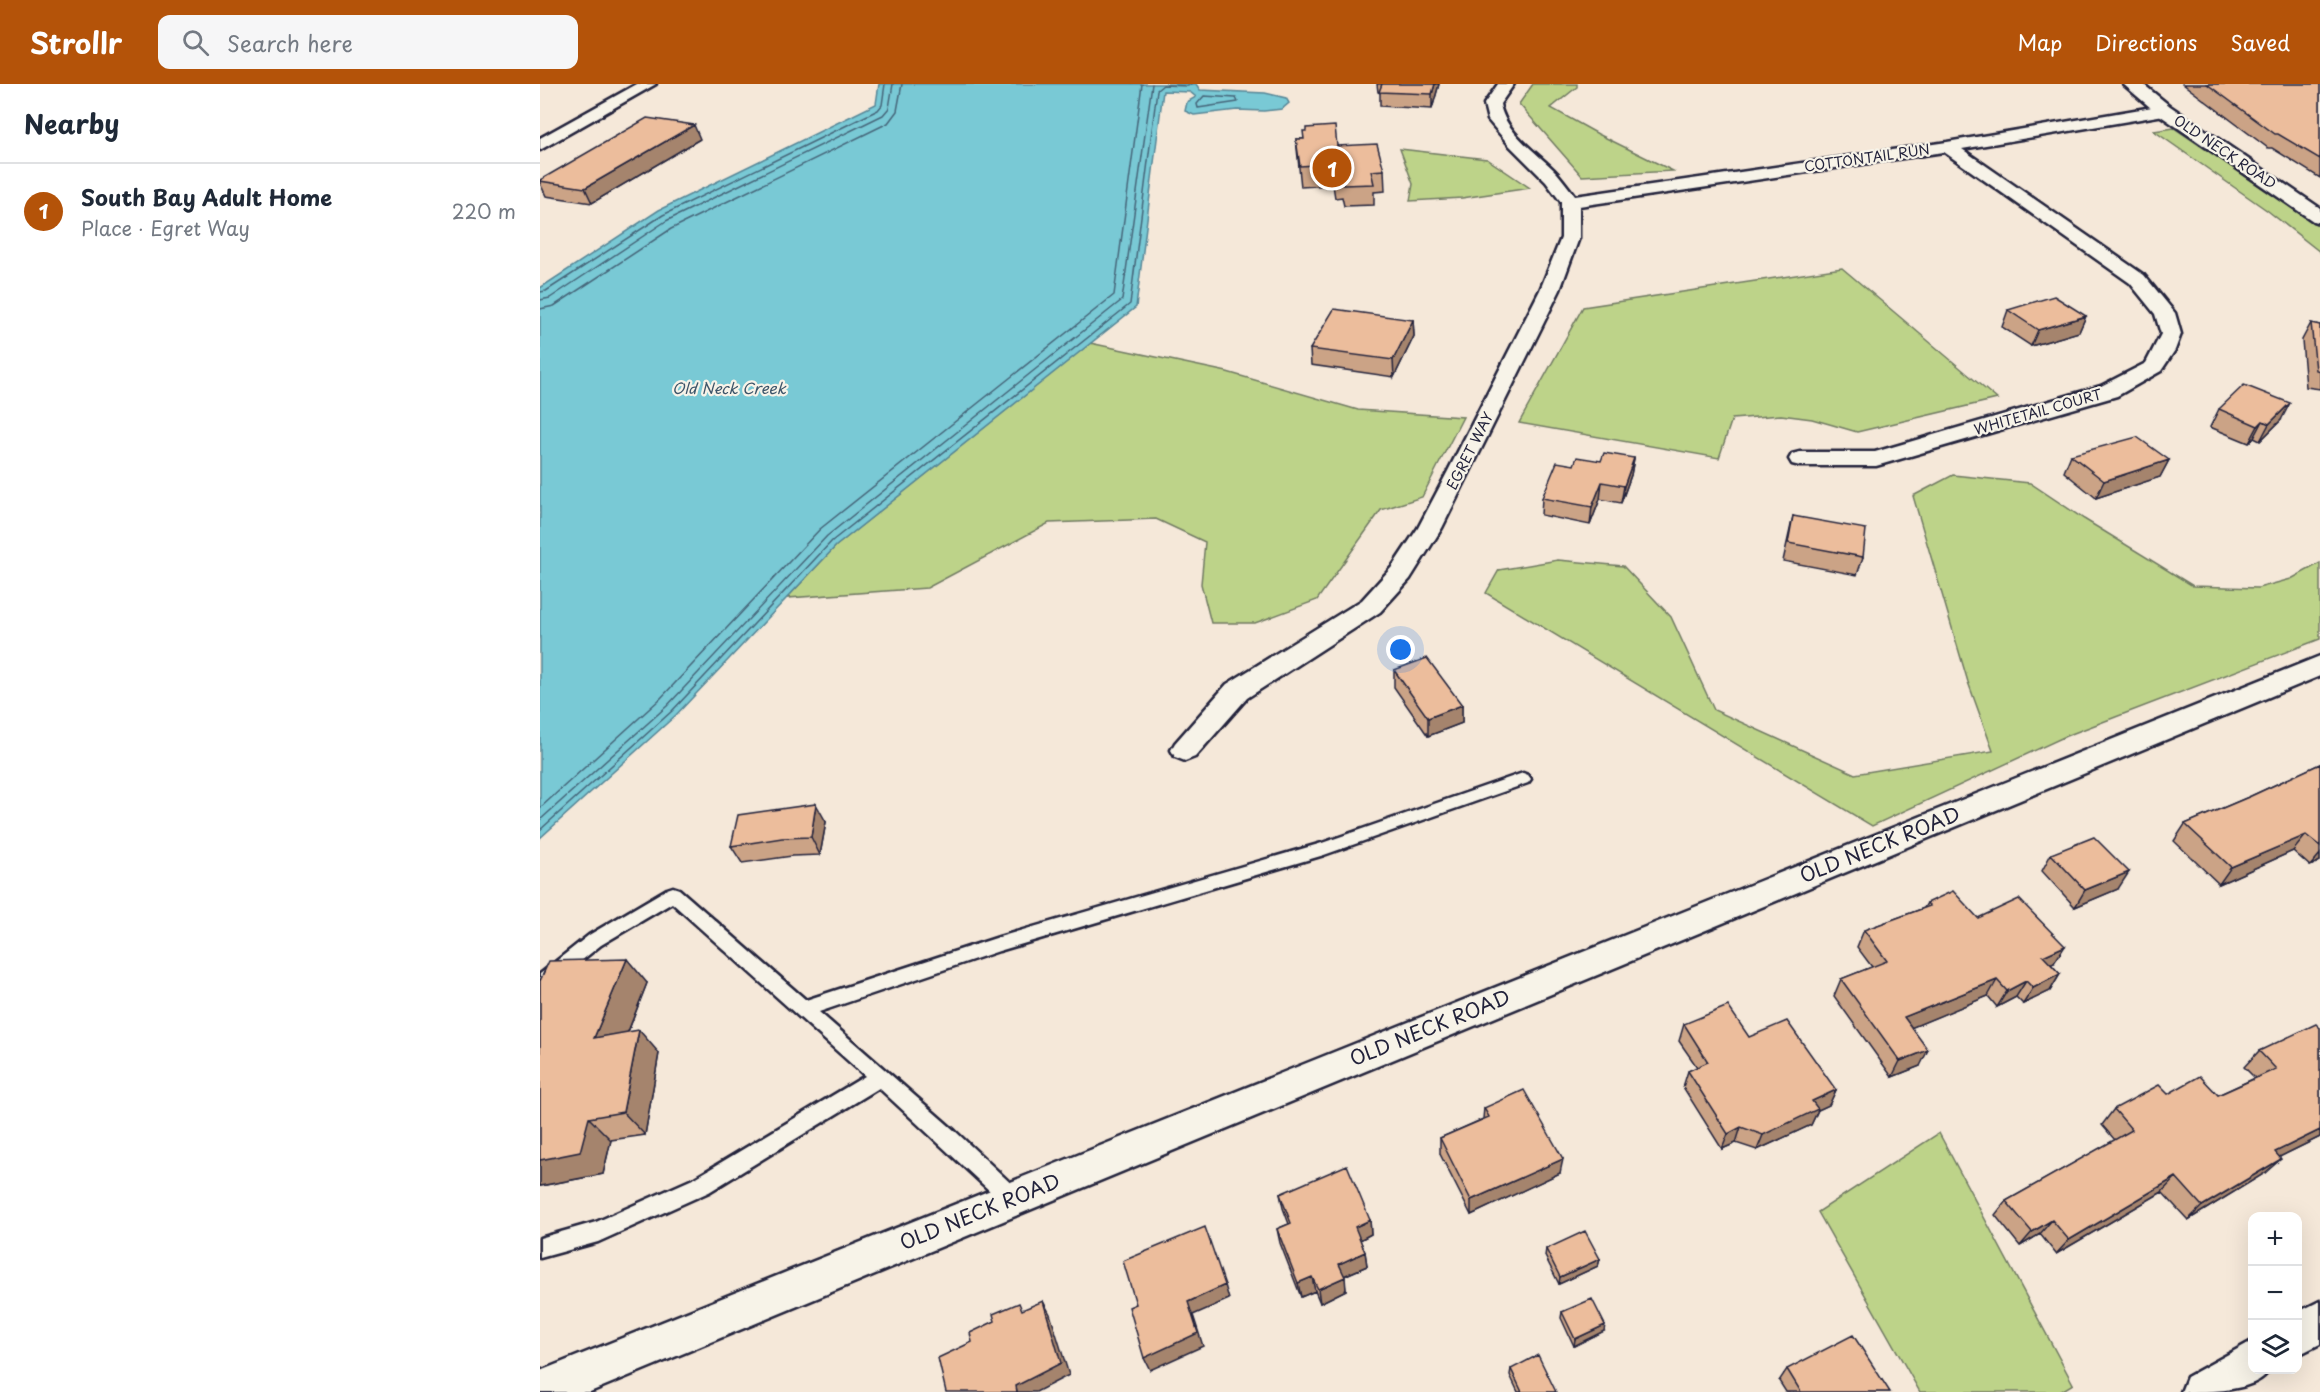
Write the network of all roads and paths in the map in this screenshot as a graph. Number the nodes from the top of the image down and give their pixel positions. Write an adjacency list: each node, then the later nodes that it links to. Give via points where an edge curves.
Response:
1 (648, 84): 5 (street)
2 (1506, 84): 7 (street, via 1492,104 1494,117)
3 (2132, 84): 4 (street, OLD NECK ROAD)
4 (2164, 110): 6 (street, COTTONTAIL RUN); 8 (street, OLD NECK ROAD)
5 (540, 145)
6 (1947, 147): 7 (street, COTTONTAIL RUN); 9 (street, WHITETAIL COURT, via 2138,279 2165,313 2171,334 2165,350 2154,367 2109,391 1876,459)
7 (1570, 202): 11 (street, EGRET WAY, via 1570,238 1550,290 1459,473 1401,573 1371,606 1237,691)
8 (2320, 217)
9 (1800, 459)
10 (2320, 665): 16 (street, OLD NECK ROAD)
11 (1185, 750)
12 (1523, 779): 14 (lane, via 1324,849 999,944)
13 (540, 984): 14 (lane, via 595,940 673,894)
14 (803, 1009): 15 (lane)
15 (880, 1077): 16 (lane); 17 (lane, via 702,1185 598,1232)
16 (1012, 1198): 21 (street, OLD NECK ROAD)
17 (540, 1248)
18 (2320, 1321): 19 (street)
19 (2302, 1332)
20 (2248, 1365): 22 (street)
21 (540, 1392)
22 (2202, 1392)

